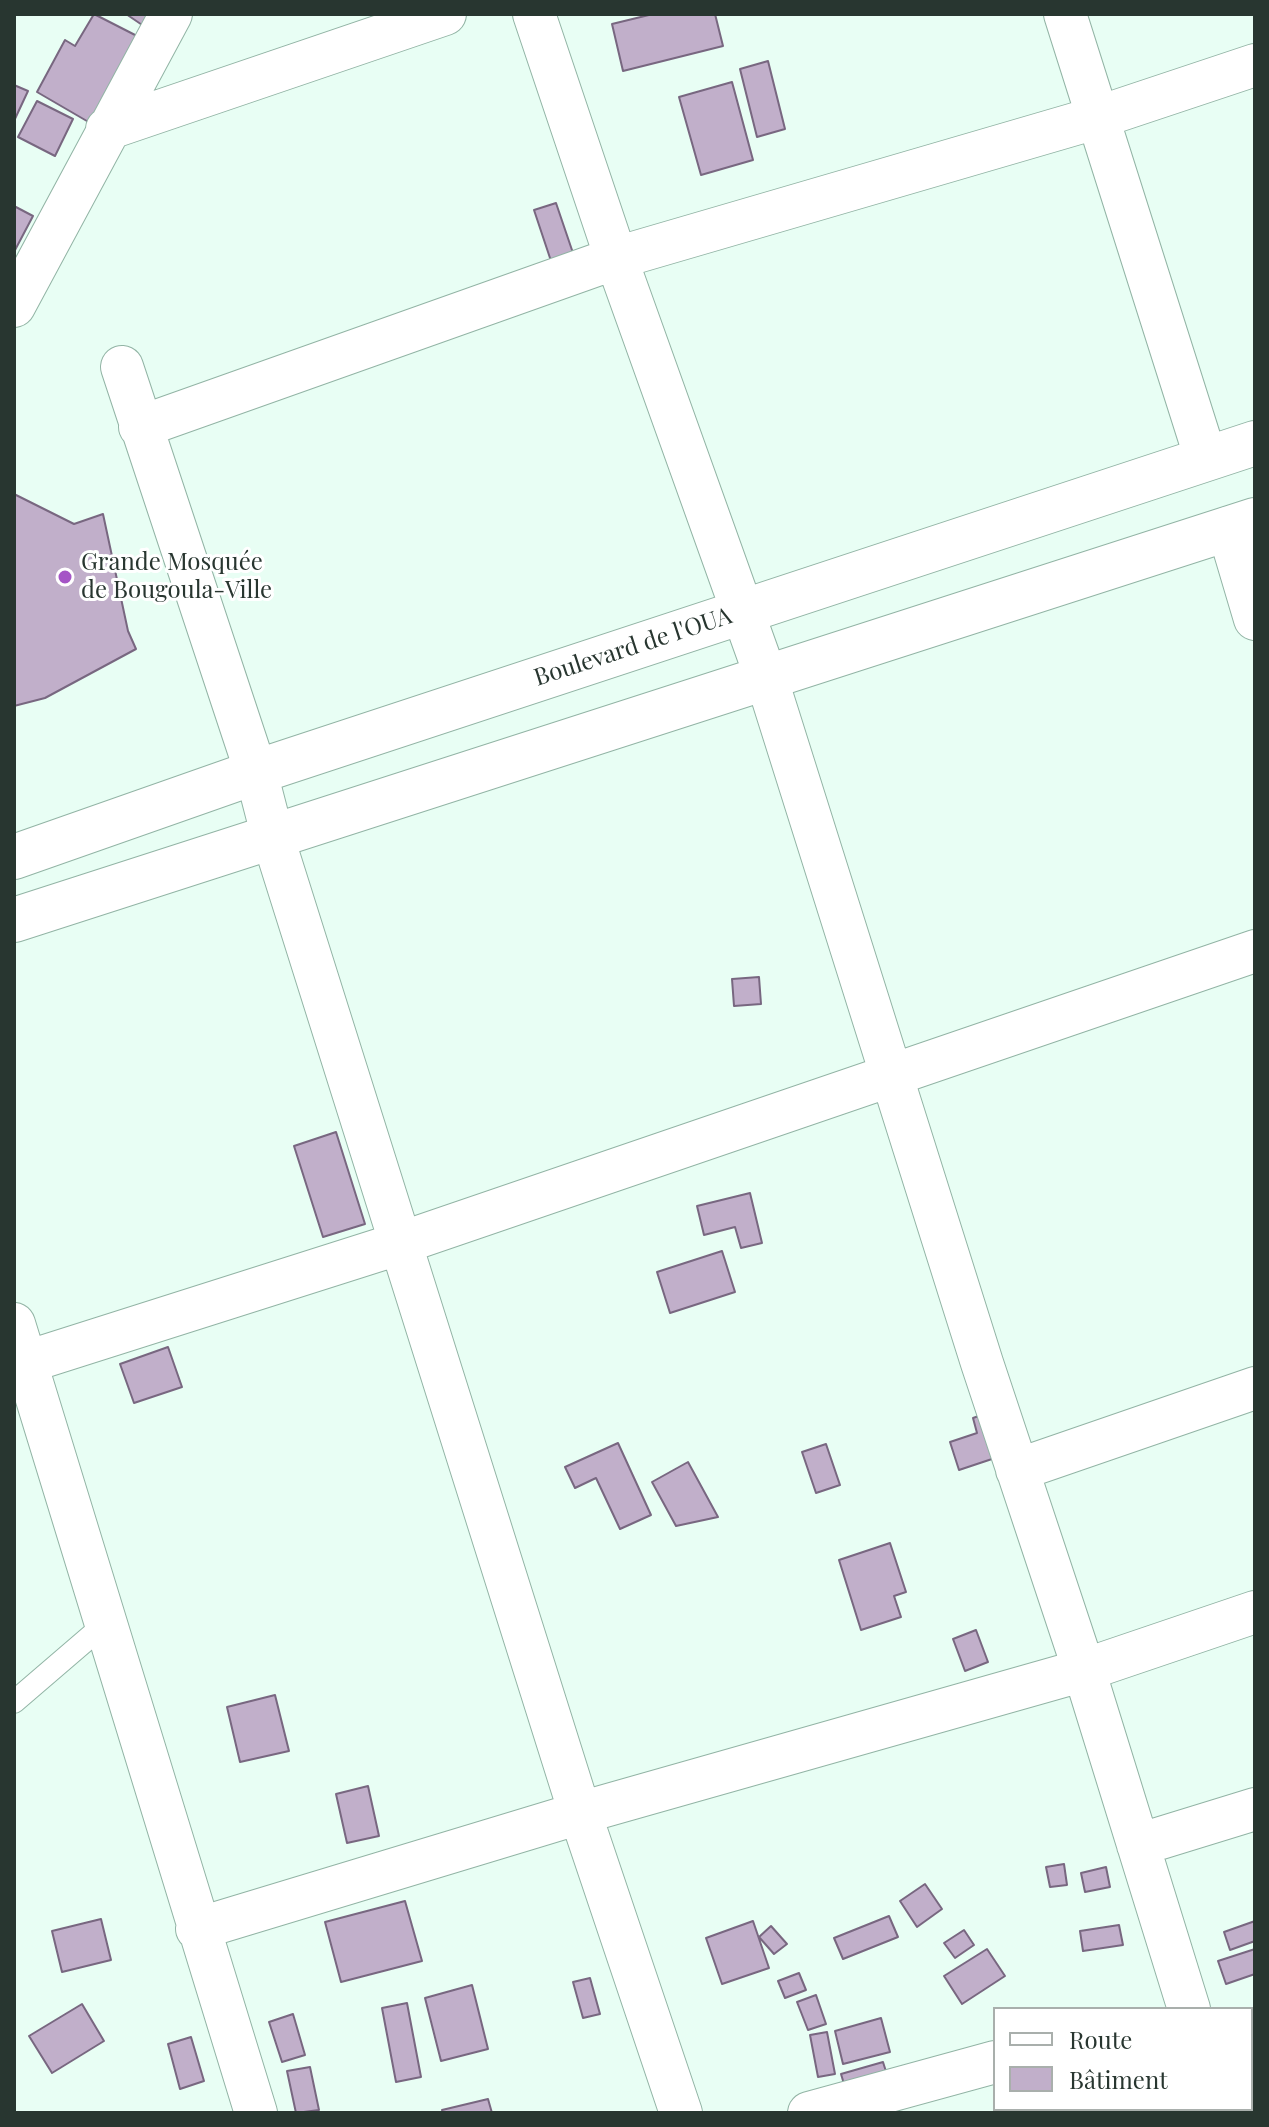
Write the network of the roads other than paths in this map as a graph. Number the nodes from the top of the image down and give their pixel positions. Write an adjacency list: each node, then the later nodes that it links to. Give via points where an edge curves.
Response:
1 (171, 14): 7 (street)
2 (445, 14): 7 (street)
3 (534, 14): 8 (street)
4 (1065, 14): 6 (street)
5 (1255, 65): 6 (street)
6 (1099, 117): 8 (street); 13 (street)
7 (107, 129): 9 (street)
8 (616, 258): 11 (street); 15 (street)
9 (14, 306)
10 (122, 367): 11 (street)
11 (140, 427): 18 (street)
12 (1255, 443): 13 (main road, Boulevard de l'OUA)
13 (1206, 459): 15 (main road, Boulevard de l'OUA)
14 (1242, 524): 16 (street); 17 (main road)
15 (743, 611): 17 (street); 18 (main road, Boulevard de l'OUA)
16 (1255, 619)
17 (766, 677): 19 (main road); 23 (street)
18 (256, 772): 19 (street); 20 (main road, Boulevard de l'OUA)
19 (273, 838): 21 (main road); 24 (street)
20 (14, 857)
21 (14, 920)
22 (1255, 951): 23 (street)
23 (892, 1077): 24 (street); 27 (street)
24 (401, 1243): 25 (street); 33 (street)
25 (18, 1351): 29 (street)
26 (1255, 1388): 27 (street)
27 (1017, 1470): 30 (street)
28 (1255, 1612): 30 (street)
29 (106, 1623): 31 (lane); 35 (street)
30 (1084, 1670): 33 (street); 34 (street)
31 (14, 1702)
32 (1255, 1809): 34 (street)
33 (580, 1813): 35 (street); 39 (street)
34 (1138, 1845): 36 (street)
35 (197, 1929): 38 (street)
36 (1187, 2007)
37 (993, 2063): 40 (street)
38 (256, 2113)
39 (681, 2113)
40 (809, 2113)

